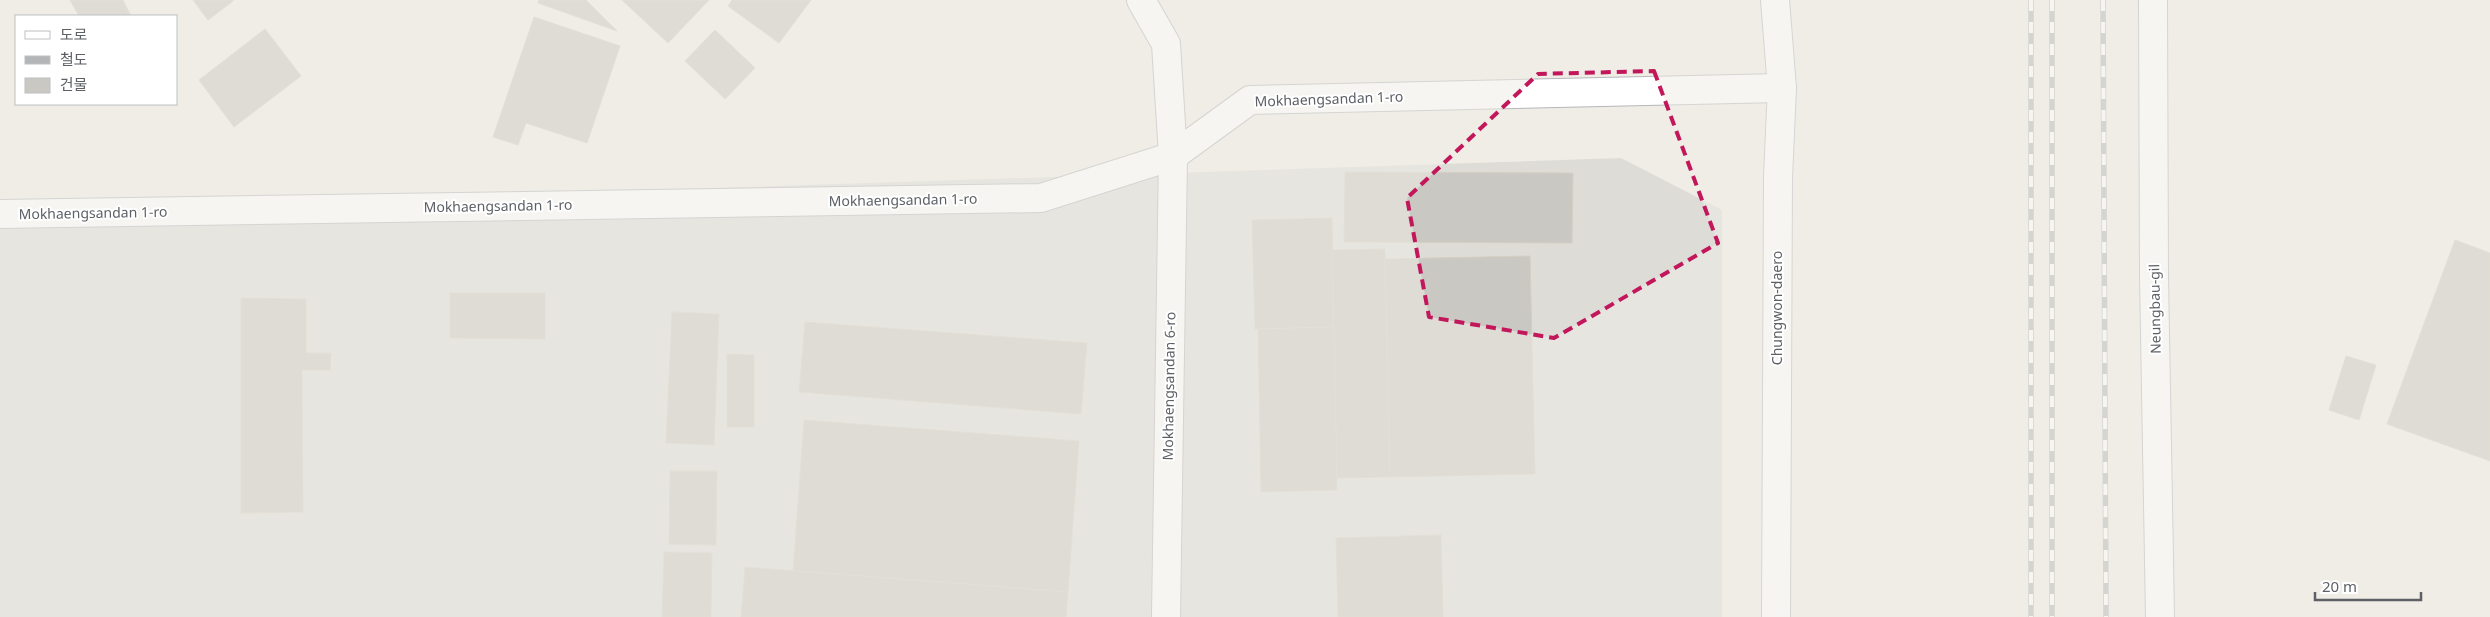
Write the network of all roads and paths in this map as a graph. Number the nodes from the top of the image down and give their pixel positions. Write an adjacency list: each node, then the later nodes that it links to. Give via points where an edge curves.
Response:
1 (1141, 0): 5 (street, Mokhaengsandan 6-ro, via 1166,44)
2 (1775, 0): 4 (street, Chungwon-daero)
3 (2153, 0): 9 (street, Neungbau-gil)
4 (1782, 88): 5 (street, Mokhaengsandan 1-ro, via 1250,100); 8 (street, Chungwon-daero, via 1778,177)
5 (1172, 156): 6 (street, Mokhaengsandan 1-ro, via 1041,198); 7 (street, Mokhaengsandan 6-ro)
6 (0, 214)
7 (1166, 617)
8 (1776, 617)
9 (2160, 617)

